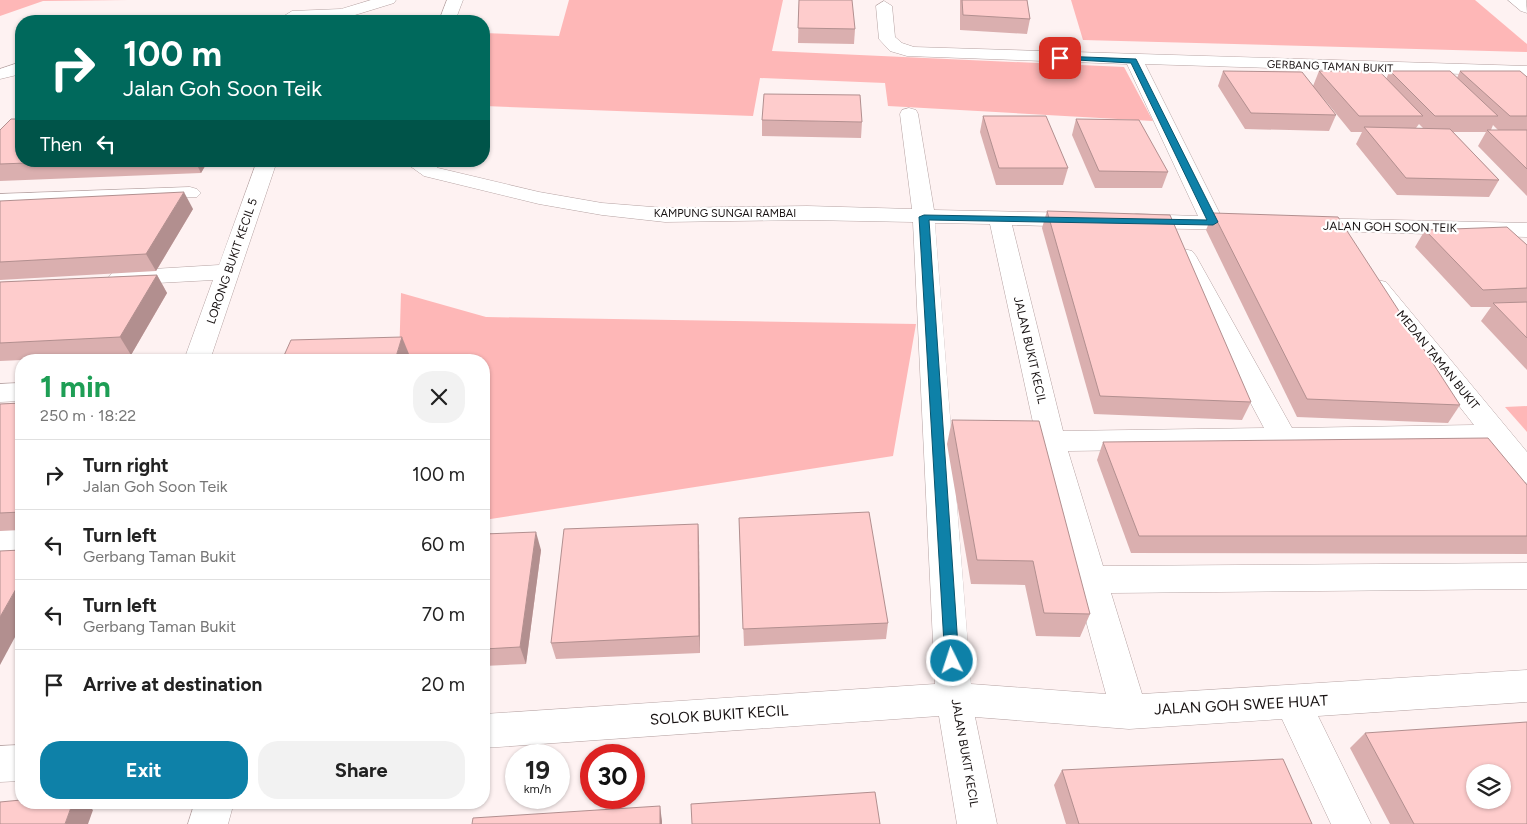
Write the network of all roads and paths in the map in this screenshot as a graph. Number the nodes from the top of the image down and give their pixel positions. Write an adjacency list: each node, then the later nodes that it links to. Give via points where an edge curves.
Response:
1 (388, 0): 6 (street, via 342,14)
2 (454, 0): 7 (street)
3 (1516, 0): 5 (street)
4 (884, 6): 8 (street, GERBANG TAMAN BUKIT, via 887,38 896,47 913,52)
5 (1527, 8)
6 (317, 15)
7 (449, 15)
8 (1134, 60): 10 (street, GERBANG TAMAN BUKIT); 20 (street)
9 (15, 70): 11 (street)
10 (1527, 71)
11 (0, 74)
12 (910, 114): 17 (street, JALAN BUKIT KECIL)
13 (265, 167): 24 (street, LORONG BUKIT KECIL 5)
14 (422, 167): 17 (street, KAMPUNG SUNGAI RAMBAI, via 430,172 539,198 602,209 664,215 807,213)
15 (190, 193): 16 (street)
16 (0, 200)
17 (924, 217): 18 (street, JALAN GOH SOON TEIK); 39 (street, JALAN BUKIT KECIL)
18 (1000, 219): 19 (street, JALAN GOH SOON TEIK); 32 (street, JALAN BUKIT KECIL)
19 (1166, 222): 20 (street, JALAN GOH SOON TEIK); 31 (street)
20 (1213, 222): 21 (street, JALAN GOH SOON TEIK)
21 (1329, 225): 22 (street, JALAN GOH SOON TEIK); 23 (street)
22 (1527, 230)
23 (1348, 249)
24 (228, 272): 26 (street); 27 (street, LORONG BUKIT KECIL 5)
25 (1366, 272): 30 (street, MEDAN TAMAN BUKIT)
26 (99, 279)
27 (199, 354)
28 (15, 392): 29 (street)
29 (0, 393)
30 (1498, 435): 31 (street); 33 (street, MEDAN TAMAN BUKIT)
31 (1284, 438): 32 (street)
32 (1051, 441): 37 (street, JALAN BUKIT KECIL)
33 (1527, 472)
34 (15, 542): 35 (street)
35 (0, 543)
36 (1527, 576): 37 (street)
37 (1091, 580): 41 (street, JALAN BUKIT KECIL)
38 (1527, 686): 40 (street, JALAN GOH SWEE HUAT)
39 (954, 699): 41 (street, JALAN GOH SWEE HUAT); 42 (street, SOLOK BUKIT KECIL); 45 (street, JALAN BUKIT KECIL)
40 (1293, 703): 41 (street, JALAN GOH SWEE HUAT); 46 (street)
41 (1129, 712)
42 (490, 731)
43 (213, 809): 44 (street)
44 (208, 824)
45 (977, 824)
46 (1351, 824)

